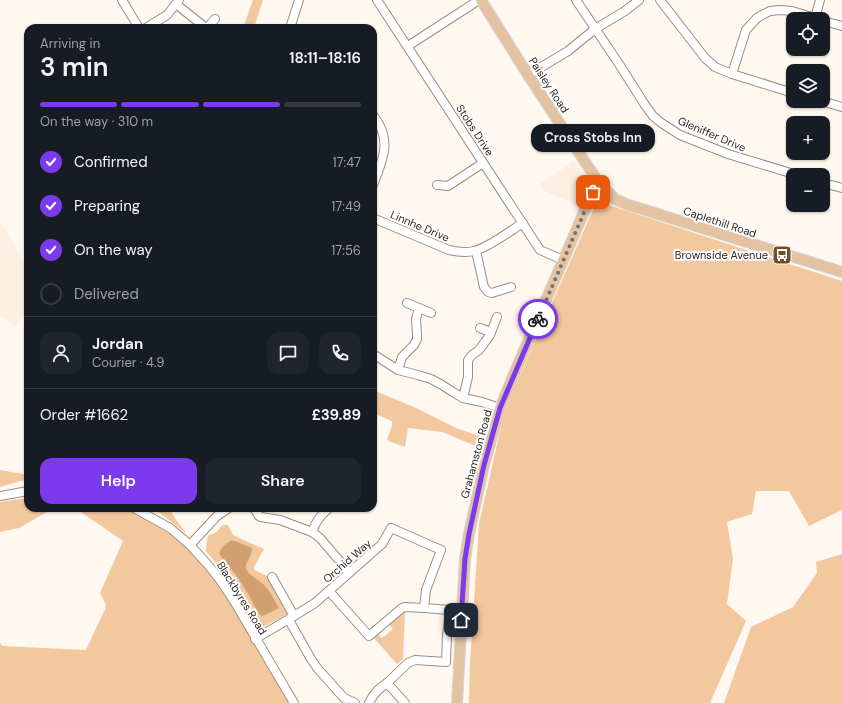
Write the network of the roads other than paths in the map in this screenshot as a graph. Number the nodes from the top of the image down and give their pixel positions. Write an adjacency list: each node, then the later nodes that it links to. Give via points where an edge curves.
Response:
1 (122, 0): 14 (street)
2 (299, 0): 18 (street)
3 (377, 0): 21 (street, Stobs Drive)
4 (480, 0): 21 (street); 23 (main road, Paisley Road)
5 (576, 0): 20 (street, Gleniffer Drive)
6 (639, 0): 20 (street)
7 (660, 0): 22 (street, via 705,58 716,67)
8 (820, 0): 11 (street)
9 (177, 2): 15 (street, via 167,15); 16 (street)
10 (795, 12): 22 (street, via 770,11 746,30)
11 (819, 12)
12 (215, 19): 17 (street)
13 (830, 22): 19 (street)
14 (137, 24)
15 (152, 24)
16 (202, 24)
17 (210, 24)
18 (291, 24)
19 (842, 26)
20 (595, 29): 23 (street, via 568,51); 29 (street, Gleniffer Drive, via 645,105 660,122 680,135 728,154)
21 (408, 46): 28 (street, Stobs Drive)
22 (732, 74): 24 (street)
23 (528, 75): 31 (main road, Paisley Road)
24 (786, 91)
25 (830, 104): 26 (street)
26 (842, 107)
27 (377, 120): 30 (street, via 385,141 384,157)
28 (483, 163): 32 (street, via 448,186); 36 (street, Stobs Drive)
29 (786, 172)
30 (377, 175)
31 (598, 182): 38 (main road, Grahamston Road); 39 (main road, Caplethill Road, via 615,199 626,204)
32 (437, 185)
33 (830, 185): 34 (street)
34 (842, 188)
35 (377, 220): 37 (street, Linnhe Drive, via 449,250)
36 (523, 223): 37 (street, Linnhe Drive, via 485,248); 38 (street, Stobs Drive, via 540,250)
37 (476, 251): 40 (street, via 486,290 492,293)
38 (563, 260): 50 (main road, Grahamston Road)
39 (842, 272)
40 (511, 287)
41 (407, 303): 42 (street)
42 (419, 308): 43 (street); 48 (street, via 416,319 417,339 402,357)
43 (431, 313)
44 (497, 317): 46 (street)
45 (480, 328): 46 (street)
46 (490, 332): 49 (street, via 482,346 468,360)
47 (377, 357): 48 (street)
48 (398, 370): 49 (street, via 431,379)
49 (464, 398): 50 (street)
50 (500, 408): 70 (main road, Grahamston Road, via 484,465 465,559)
51 (24, 492): 52 (street)
52 (0, 496)
53 (141, 512): 58 (street, Blackbyres Road, via 170,528)
54 (223, 512): 58 (street)
55 (256, 512): 57 (street, via 263,518 280,520)
56 (324, 512): 57 (street)
57 (312, 532): 59 (street)
58 (190, 545): 64 (street, Blackbyres Road, via 220,580)
59 (350, 572): 61 (street, Orchid Way); 62 (street, Orchid Way, via 382,544 391,528 441,550 426,590)
60 (272, 577): 63 (street)
61 (329, 591): 62 (street, via 369,636 402,608); 63 (street, Orchid Way)
62 (424, 608): 65 (street, via 450,610 446,662 415,660 408,663)
63 (291, 618): 64 (street, Orchid Way); 67 (street, via 318,669 344,698)
64 (255, 639): 66 (street, Blackbyres Road)
65 (387, 684): 68 (street, via 378,690); 69 (street)
66 (294, 703)
67 (355, 703)
68 (369, 703)
69 (405, 703)
70 (457, 703)

